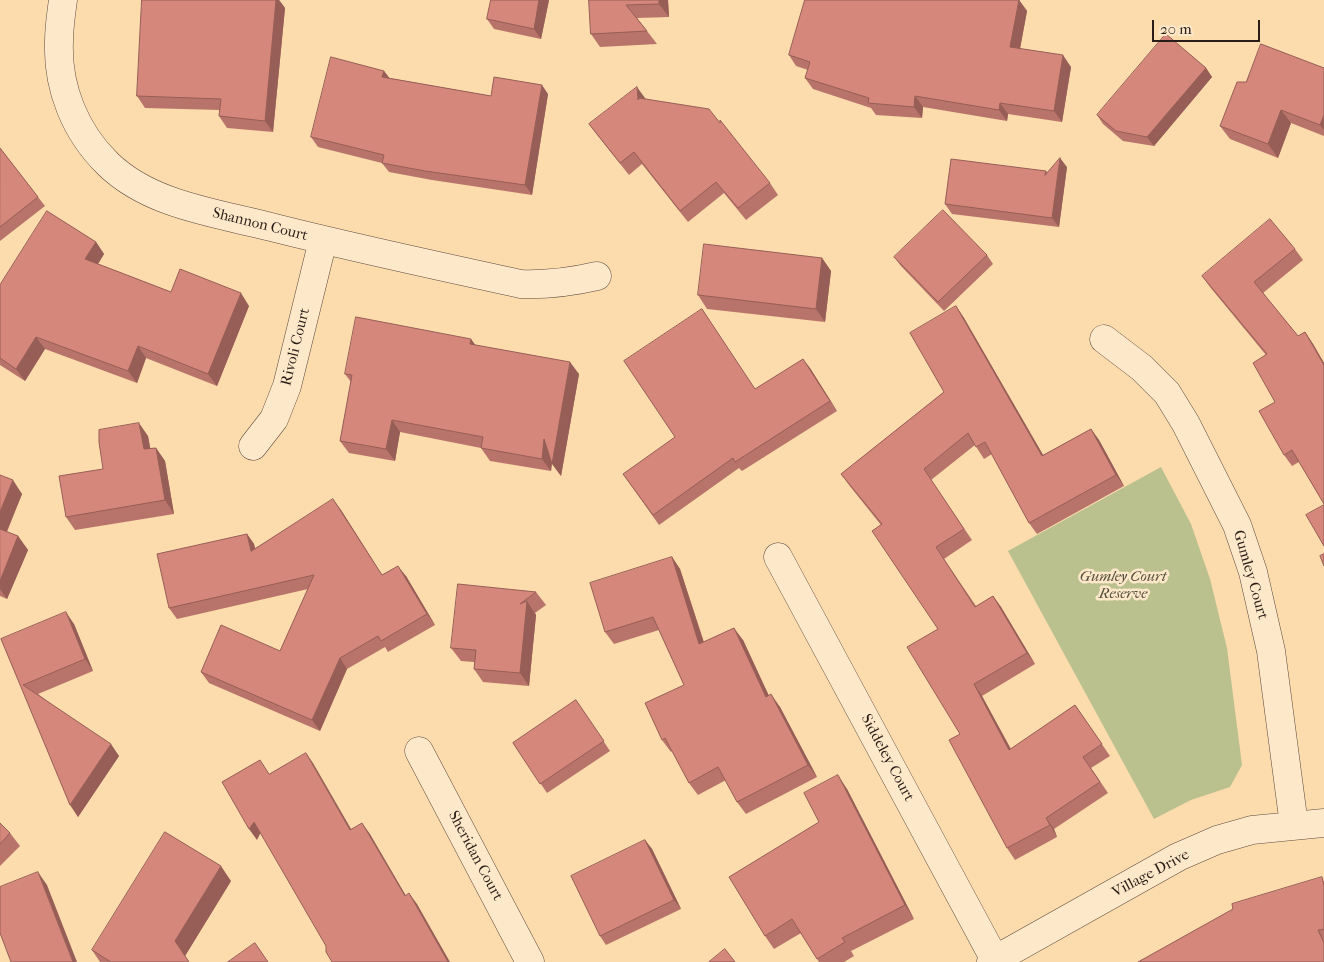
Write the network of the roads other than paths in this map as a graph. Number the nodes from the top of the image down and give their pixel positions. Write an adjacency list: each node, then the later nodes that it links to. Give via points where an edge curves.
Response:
1 (62, 0): 2 (street, Shannon Court, via 61,80 70,111 86,138 107,163 148,192 176,202)
2 (323, 240): 3 (street, Shannon Court, via 521,284 561,284); 5 (street, Rivoli Court, via 287,386 274,419)
3 (597, 276)
4 (1104, 339): 9 (street, Gumley Court, via 1142,368 1167,393 1237,526 1253,572 1271,651)
5 (253, 446)
6 (778, 557): 10 (street, Siddeley Court)
7 (419, 751): 11 (street, Sheridan Court)
8 (1324, 823): 9 (street, Village Drive)
9 (1294, 825): 10 (street, Village Drive, via 1252,830 1217,840 1186,854)
10 (993, 961)
11 (530, 962)

